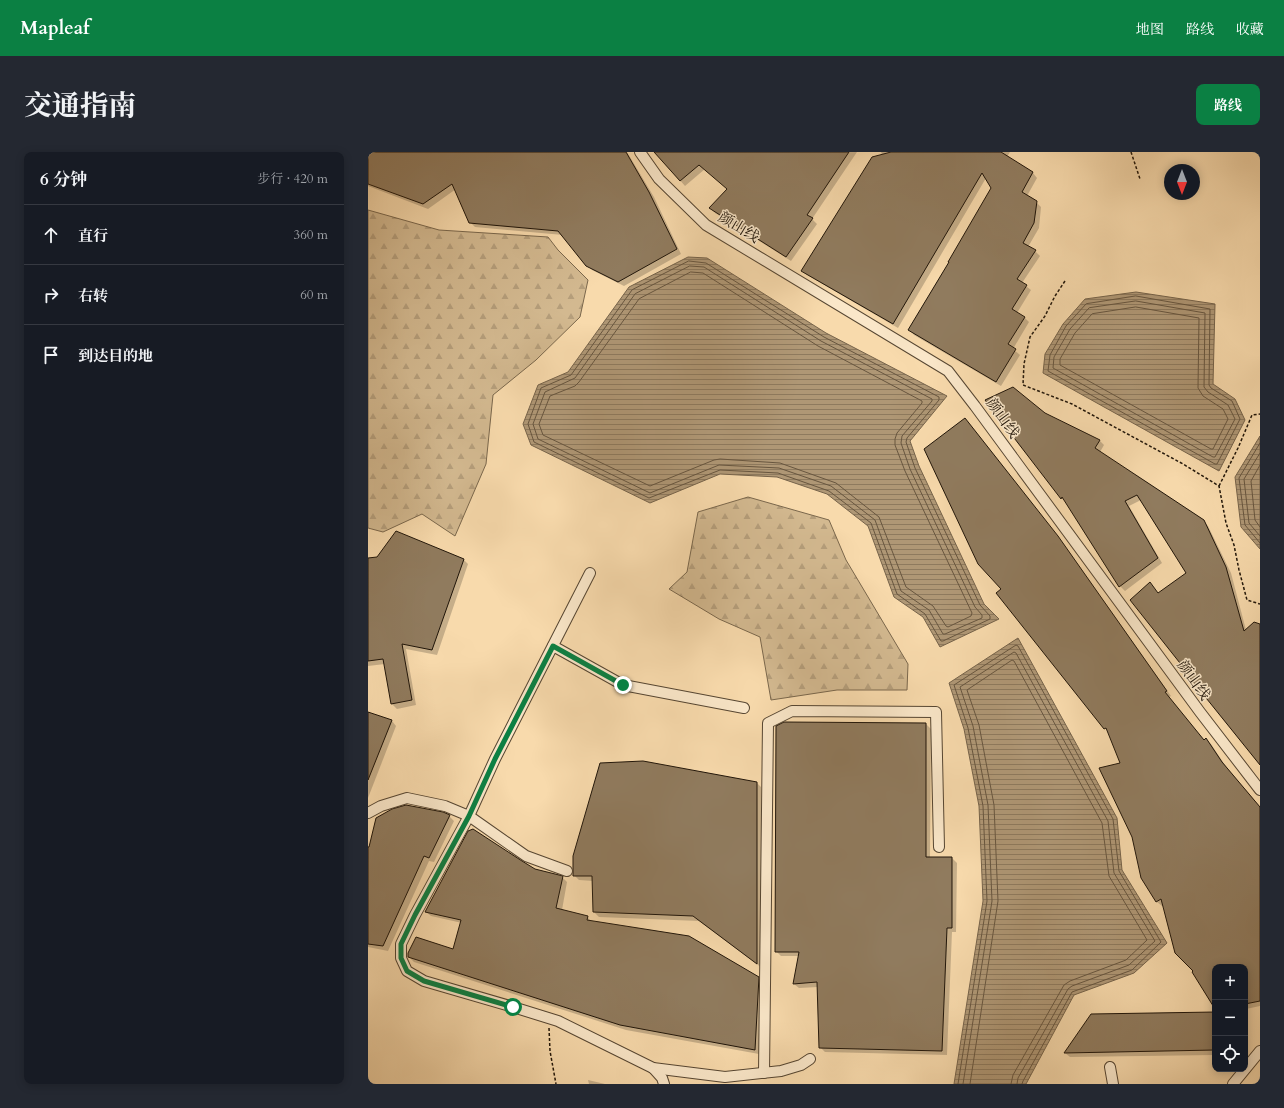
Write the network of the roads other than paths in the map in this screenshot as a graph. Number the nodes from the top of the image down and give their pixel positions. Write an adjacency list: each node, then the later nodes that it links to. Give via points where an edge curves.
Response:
1 (640, 152): 5 (street, 颜山线, via 659,179 706,225 948,371)
2 (590, 573): 3 (street)
3 (553, 646): 4 (street, via 623,685); 7 (street)
4 (744, 708)
5 (1260, 790)
6 (368, 813): 7 (street, via 407,798 445,806)
7 (469, 816): 9 (street, via 526,856); 13 (street, via 401,944 401,958 407,971 424,981 558,1021)
8 (939, 847): 14 (street, via 936,712 792,711 768,723)
9 (567, 872)
10 (1260, 1051): 17 (street)
11 (810, 1059): 14 (street, via 802,1065)
12 (1110, 1067): 16 (street)
13 (653, 1068): 14 (street, via 725,1077); 15 (street)
14 (764, 1073)
15 (664, 1084)
16 (1113, 1084)
17 (1233, 1084)

